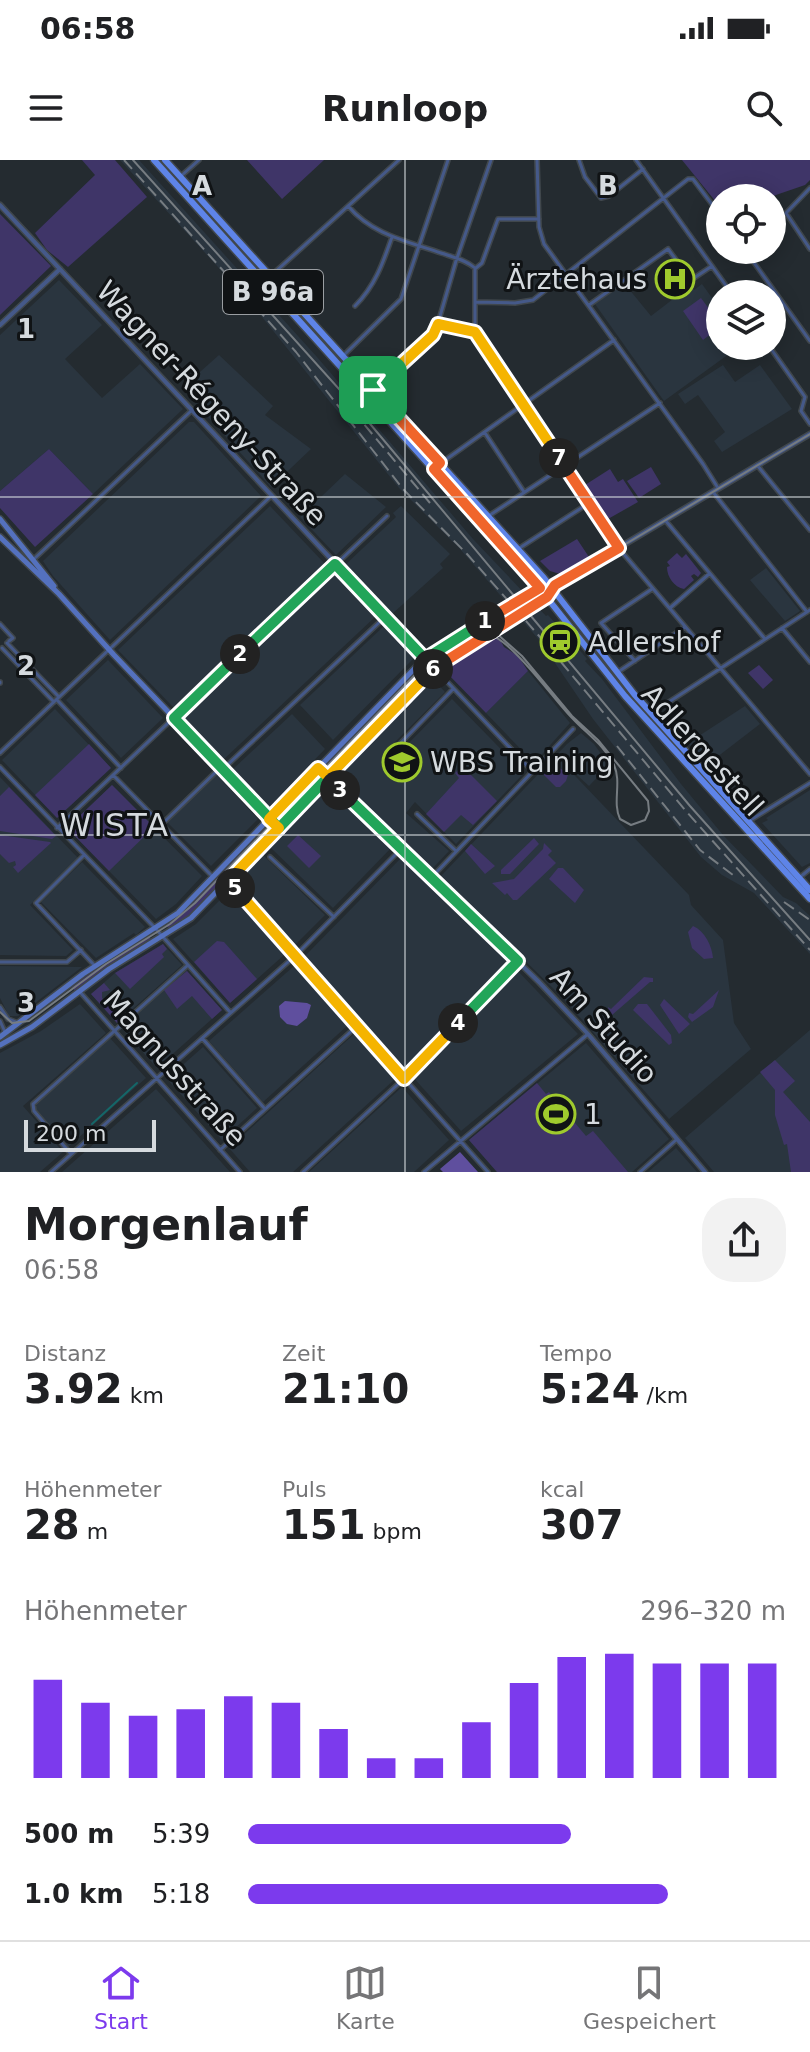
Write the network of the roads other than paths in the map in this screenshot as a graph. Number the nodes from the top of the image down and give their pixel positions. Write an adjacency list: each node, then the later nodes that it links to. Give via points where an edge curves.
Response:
1 (154, 160): 31 (main road, Adlergestell / B 96a)
2 (165, 160): 11 (main road, Adlergestell / B 96a)
3 (199, 160): 11 (street)
4 (399, 160): 16 (street)
5 (448, 160): 21 (street)
6 (491, 160): 23 (street)
7 (537, 160): 17 (street)
8 (579, 160): 10 (street, via 601,198)
9 (636, 160): 10 (street)
10 (643, 169): 13 (street)
11 (180, 177): 29 (main road, Adlergestell / B 96a)
12 (810, 188): 20 (street, via 786,213)
13 (663, 197): 14 (street, via 691,178); 25 (street); 28 (street)
14 (706, 197)
15 (0, 205): 27 (street, Wagner-Régeny-Straße)
16 (348, 206): 18 (street, via 368,227); 29 (street)
17 (539, 219): 26 (street, via 498,219 482,263); 28 (street, via 544,244)
18 (392, 237): 21 (street); 34 (street, via 381,270)
19 (810, 237): 20 (street)
20 (804, 241): 22 (street)
21 (420, 246): 23 (street); 40 (street, via 399,303)
22 (810, 249)
23 (458, 259): 26 (street); 35 (street)
24 (755, 264): 39 (street)
25 (712, 266): 30 (street); 33 (street, via 691,280 665,250)
26 (475, 268): 32 (street)
27 (60, 269): 36 (street); 45 (street, Wagner-Régeny-Straße)
28 (567, 274): 32 (street, via 533,300); 33 (street)
29 (270, 276): 31 (street); 40 (main road, Adlergestell / B 96a)
30 (722, 280)
31 (264, 282): 52 (main road, Adlergestell / B 96a)
32 (476, 302): 37 (street)
33 (589, 305): 38 (street)
34 (355, 306)
35 (438, 324): 37 (street); 42 (street, via 433,335)
36 (0, 325)
37 (475, 332): 44 (street)
38 (614, 340): 43 (street); 44 (street)
39 (810, 341)
40 (343, 356): 42 (main road, Adlergestell / B 96a)
41 (779, 360): 46 (street, via 805,397 801,411)
42 (373, 390): 49 (main road, Adlergestell / B 96a)
43 (660, 403): 50 (street); 53 (street)
44 (524, 404): 47 (street); 50 (street)
45 (192, 410): 55 (street, Wagner-Régeny-Straße); 65 (street)
46 (810, 424)
47 (485, 433): 49 (street); 54 (street)
48 (810, 434): 51 (street)
49 (440, 463): 52 (street); 58 (main road, Adlergestell / B 96a)
50 (564, 465): 54 (street); 56 (street)
51 (757, 465): 53 (street); 61 (street)
52 (434, 469): 69 (main road, Adlergestell / B 96a)
53 (715, 490): 60 (street); 75 (street)
54 (524, 492): 58 (street)
55 (271, 496): 66 (street, Wagner-Régeny-Straße); 83 (street)
56 (589, 503): 63 (street); 64 (street)
57 (387, 516): 66 (street)
58 (486, 517): 64 (main road, Adlergestell / B 96a)
59 (0, 519): 65 (main road)
60 (665, 520): 63 (street); 68 (street)
61 (810, 530)
62 (0, 537): 67 (main road)
63 (619, 548): 70 (street); 71 (street)
64 (518, 550): 70 (main road, Adlergestell / B 96a)
65 (34, 559): 67 (main road); 72 (main road)
66 (335, 564): 76 (street, Wagner-Régeny-Straße); 93 (street)
67 (27, 565): 72 (main road)
68 (709, 574): 74 (street); 80 (street)
69 (540, 588): 70 (main road); 73 (main road, Adlergestell / B 96a); 84 (main road)
70 (551, 588): 73 (main road); 89 (main road, Adlergestell / B 96a)
71 (653, 589): 74 (street); 85 (street, via 601,623)
72 (59, 594): 83 (main road)
73 (547, 597): 88 (main road); 119 (main road, Adlergestell / B 96a, via 625,696)
74 (669, 609): 78 (street)
75 (808, 611): 79 (street)
76 (385, 617): 84 (street, Wagner-Régeny-Straße); 100 (street)
77 (0, 624): 81 (street, via 13,638)
78 (685, 627): 85 (street); 87 (street)
79 (782, 628): 80 (street); 86 (street)
80 (765, 639): 87 (street)
81 (7, 643): 82 (street); 91 (street)
82 (1, 649): 91 (street)
83 (109, 649): 91 (street); 93 (main road)
84 (425, 659): 88 (street, Wagner-Régeny-Straße); 99 (main road)
85 (635, 661): 89 (street)
86 (810, 662)
87 (720, 668): 92 (street); 102 (street)
88 (434, 669): 90 (street); 104 (main road)
89 (616, 673): 92 (main road, Adlergestell / B 96a)
90 (453, 689): 96 (street); 101 (street)
91 (56, 700): 95 (street); 98 (street)
92 (652, 713): 108 (main road, Adlergestell / B 96a)
93 (174, 718): 98 (street); 100 (main road)
94 (573, 729): 101 (street)
95 (0, 753)
96 (387, 757)
97 (0, 767): 110 (street)
98 (121, 768): 103 (street)
99 (318, 768): 104 (street, Am Studio); 107 (main road)
100 (221, 769): 107 (main road); 109 (street)
101 (533, 772): 113 (street)
102 (810, 774)
103 (113, 775): 109 (street); 110 (street)
104 (328, 777): 111 (main road); 112 (street, Am Studio)
105 (810, 783): 108 (street)
106 (417, 814): 113 (street)
107 (269, 819): 111 (main road); 117 (main road)
108 (747, 822): 119 (main road, Adlergestell / B 96a)
109 (161, 824): 117 (street)
110 (57, 828): 114 (street)
111 (279, 828): 120 (main road)
112 (401, 849): 118 (street, Am Studio); 123 (street)
113 (456, 851): 118 (street)
114 (84, 855): 124 (street); 126 (street, via 36,903)
115 (270, 857): 123 (street)
116 (810, 869): 119 (street)
117 (213, 877): 124 (main road)
118 (431, 878): 128 (street, Am Studio)
119 (796, 880): 121 (main road, Adlergestell / B 96a); 122 (main road, Adlergestell / B 96a)
120 (228, 881): 125 (main road); 127 (street)
121 (810, 890)
122 (810, 899)
123 (334, 917): 127 (street)
124 (155, 928): 125 (street); 131 (main road)
125 (163, 937): 130 (street); 132 (main road)
126 (81, 950): 129 (street, via 67,962); 131 (street)
127 (296, 955): 134 (street); 137 (street)
128 (518, 961): 139 (street, Am Studio); 144 (street)
129 (0, 962)
130 (188, 965): 134 (street); 138 (street)
131 (95, 966): 136 (main road)
132 (80, 992): 138 (street, Magnusstraße); 142 (main road)
133 (0, 1007): 136 (street, via 9,1020)
134 (231, 1012): 141 (street)
135 (0, 1021): 140 (street)
136 (21, 1022): 140 (main road)
137 (357, 1026): 144 (street); 145 (street)
138 (115, 1031): 143 (street, Magnusstraße); 149 (street, via 32,1107)
139 (588, 1034): 146 (street, Am Studio); 147 (street)
140 (3, 1036)
141 (202, 1038): 143 (street); 145 (street)
142 (0, 1045)
143 (157, 1078): 148 (street, Magnusstraße); 149 (street)
144 (404, 1079): 147 (street); 152 (street)
145 (265, 1109): 148 (street)
146 (677, 1139): 155 (street); 156 (street, Am Studio)
147 (460, 1141): 153 (street); 154 (street)
148 (220, 1150): 151 (street, Magnusstraße)
149 (71, 1154): 150 (street)
150 (51, 1172)
151 (240, 1172)
152 (303, 1172)
153 (424, 1172)
154 (488, 1172)
155 (640, 1172)
156 (705, 1172)

